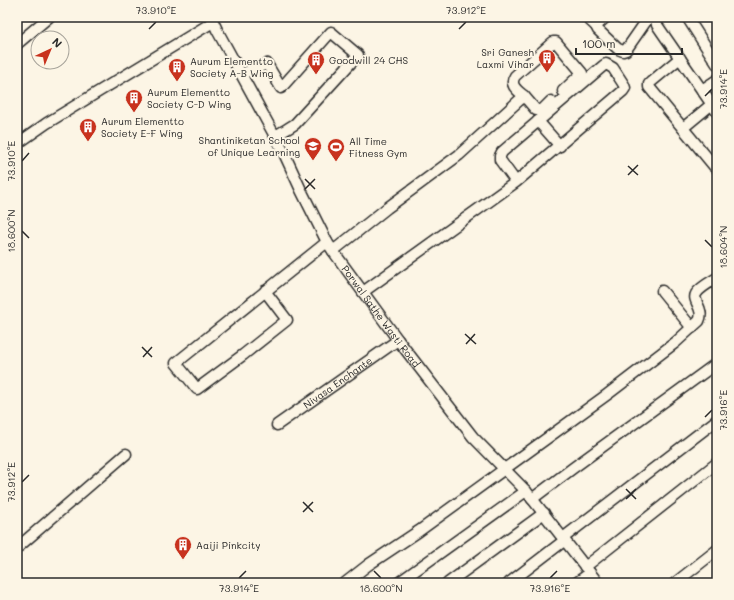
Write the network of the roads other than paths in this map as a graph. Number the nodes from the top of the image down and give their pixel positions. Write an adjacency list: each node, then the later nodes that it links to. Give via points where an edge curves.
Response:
1 (49, 17): 9 (street)
2 (586, 17): 8 (street)
3 (606, 17): 8 (street)
4 (649, 17): 8 (street, via 623,51)
5 (658, 17): 10 (street, via 657,25)
6 (687, 17): 11 (street)
7 (212, 20): 12 (street, Porwal Sathe Wasti Road); 20 (street, via 46,123)
8 (596, 26)
9 (17, 44)
10 (680, 58): 14 (street); 18 (street, via 651,82 649,87)
11 (717, 64)
12 (241, 74): 19 (street, Porwal Sathe Wasti Road); 19 (street, via 267,64 281,88 331,32 358,55 295,124)
13 (717, 80): 14 (street)
14 (702, 90): 16 (street)
15 (524, 96): 15 (street, via 516,90 512,83 513,79 556,42 582,73 542,110 536,110); 24 (street, via 458,154 387,208)
16 (714, 108): 18 (street)
17 (538, 121): 21 (street); 21 (street, via 602,66 606,64 612,68 625,88); 23 (street, via 500,156 500,160)
18 (683, 128): 22 (street)
19 (275, 136): 24 (street, Porwal Sathe Wasti Road)
20 (17, 144)
21 (560, 146): 23 (street)
22 (717, 168)
23 (516, 182): 28 (street)
24 (330, 246): 27 (street); 28 (street, Porwal Sathe Wasti Road)
25 (717, 278): 29 (street, via 696,294 701,317)
26 (662, 291): 29 (street)
27 (265, 292): 27 (street, via 176,363 197,389 287,320)
28 (363, 292): 30 (street, Porwal Sathe Wasti Road)
29 (692, 328): 36 (street, via 608,394)
30 (398, 340): 33 (street, Nivasa Enchante); 36 (street, Porwal Sathe Wasti Road, via 474,437)
31 (717, 363): 37 (street, via 573,468)
32 (717, 420): 39 (street)
33 (277, 425)
34 (126, 454): 40 (street)
35 (717, 463): 42 (street)
36 (504, 469): 37 (street, Porwal Sathe Wasti Road); 43 (street)
37 (529, 495): 38 (street, Porwal Sathe Wasti Road); 44 (street)
38 (544, 513): 39 (street, Porwal Sathe Wasti Road); 45 (street)
39 (564, 539): 42 (street, Porwal Sathe Wasti Road); 46 (street)
40 (17, 548)
41 (717, 550): 49 (street)
42 (588, 570): 47 (street); 48 (street, Porwal Sathe Wasti Road)
43 (345, 583)
44 (398, 583)
45 (448, 583)
46 (509, 583)
47 (576, 583)
48 (598, 583)
49 (675, 583)

